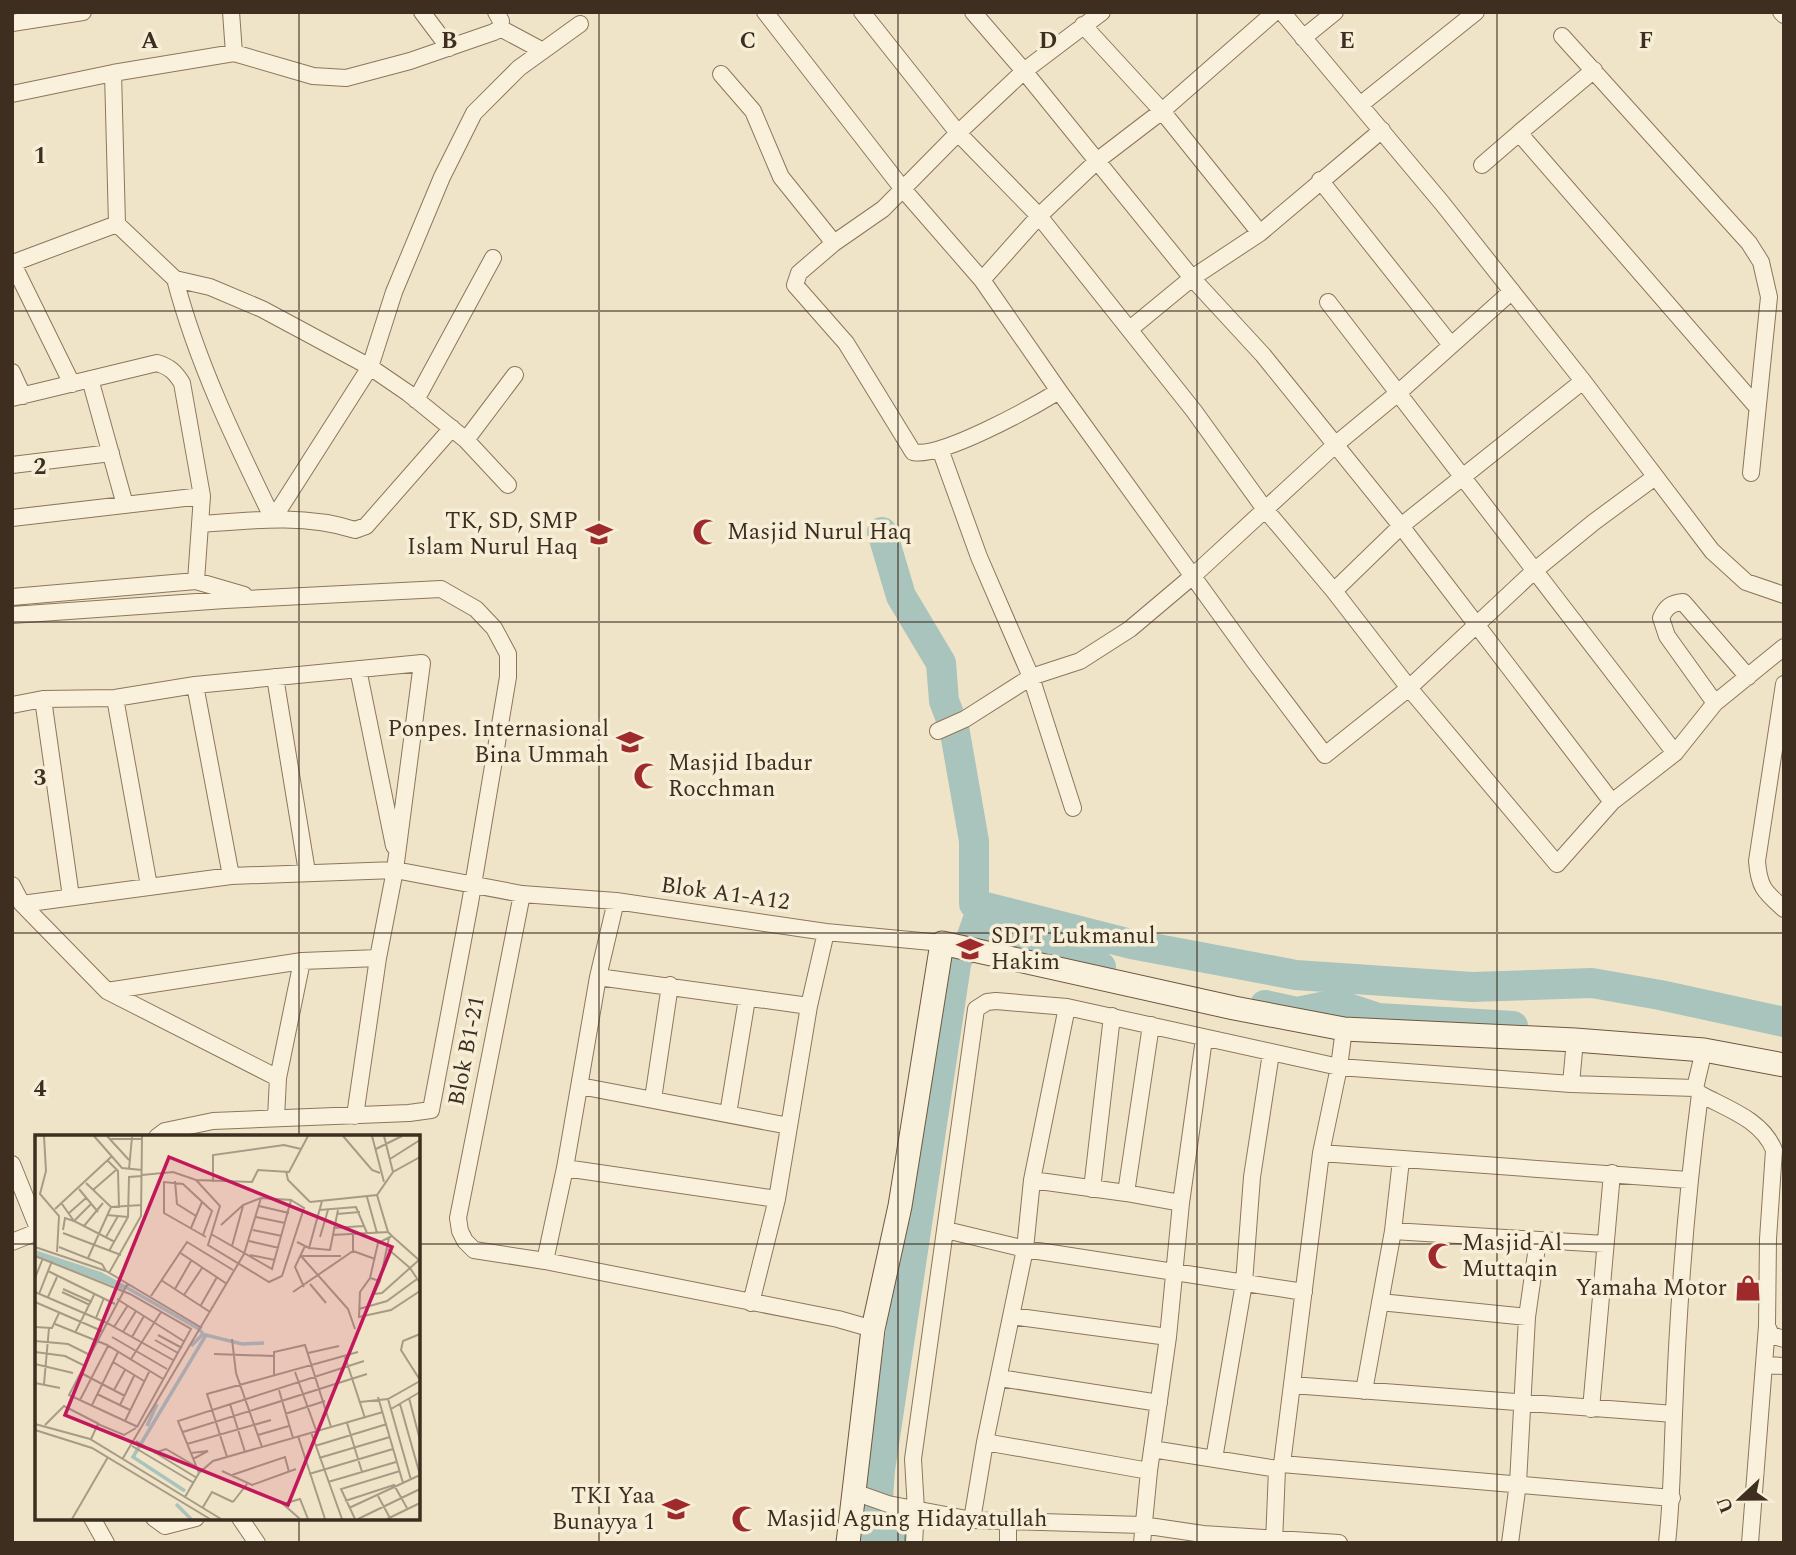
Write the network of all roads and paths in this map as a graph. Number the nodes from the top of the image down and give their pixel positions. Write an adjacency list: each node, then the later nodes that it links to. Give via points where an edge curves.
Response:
1 (83, 12): 12 (street)
2 (231, 12): 20 (street)
3 (422, 12): 18 (street)
4 (862, 12): 29 (street)
5 (973, 12): 22 (street)
6 (1102, 12): 15 (street)
7 (1275, 12): 27 (street)
8 (1282, 12): 17 (street)
9 (1335, 12): 17 (street)
10 (1476, 12): 26 (street)
11 (768, 13): 34 (street)
12 (17, 19)
13 (498, 20): 18 (street, via 494,33); 19 (street)
14 (580, 24): 19 (street)
15 (1083, 25): 22 (street); 27 (street)
16 (1562, 36): 21 (street)
17 (1303, 38): 26 (street)
18 (449, 48): 20 (street, via 346,78 313,76)
19 (543, 51): 49 (street, via 474,113 394,292)
20 (234, 54): 23 (street)
21 (1594, 70): 30 (street); 46 (street, via 1749,243 1761,262)
22 (1024, 71): 29 (street); 31 (street)
23 (113, 72): 25 (street); 36 (street)
24 (720, 74): 38 (street, via 753,111 781,177)
25 (12, 94)
26 (1360, 105): 28 (street)
27 (1161, 111): 31 (street); 37 (street)
28 (1382, 130): 33 (street); 44 (street)
29 (958, 132): 34 (street); 35 (street)
30 (1519, 133): 32 (street); 59 (street)
31 (1098, 160): 35 (street); 41 (street)
32 (1482, 165)
33 (1320, 180): 37 (street); 48 (street)
34 (902, 188): 38 (street, via 883,209); 43 (street)
35 (1039, 216): 43 (street); 47 (street)
36 (117, 224): 40 (street); 42 (street)
37 (1260, 233): 41 (street)
38 (834, 243): 63 (street, via 799,273 795,285 846,343 913,452)
39 (493, 258): 58 (street)
40 (12, 262): 54 (street)
41 (1192, 278): 47 (street); 62 (street, via 1264,355)
42 (175, 279): 49 (street, via 210,287 262,309); 74 (street, via 186,319 233,436)
43 (982, 280): 55 (street)
44 (1512, 291): 48 (street); 53 (street)
45 (1328, 302): 56 (street)
46 (1776, 306): 59 (street)
47 (1130, 330): 72 (street)
48 (1451, 345): 56 (street)
49 (370, 367): 58 (street); 74 (street)
50 (12, 372): 57 (street)
51 (514, 375): 61 (street)
52 (90, 379): 54 (street); 64 (street); 70 (street, via 157,363 176,373 182,383)
53 (1583, 381): 67 (street); 68 (street)
54 (72, 384): 57 (street)
55 (1059, 391): 63 (street); 78 (street)
56 (1398, 393): 62 (street); 67 (street)
57 (18, 397)
58 (416, 400): 60 (street)
59 (1758, 407): 66 (street)
60 (452, 428): 61 (street); 74 (street, via 366,526 355,530)
61 (466, 440): 69 (street)
62 (1335, 445): 72 (street); 76 (street)
63 (940, 449): 89 (street, via 979,557)
64 (111, 453): 65 (street); 71 (street)
65 (12, 465)
66 (1751, 473)
67 (1465, 477): 76 (street); 77 (street)
68 (1655, 477): 77 (street); 81 (street, via 1712,551 1746,583)
69 (508, 485)
70 (202, 496): 71 (street); 75 (street)
71 (125, 505): 73 (street)
72 (1264, 508): 78 (street); 80 (street)
73 (12, 518)
74 (273, 519): 75 (street)
75 (202, 524): 79 (street)
76 (1401, 526): 80 (street); 85 (street)
77 (1534, 570): 85 (street); 99 (street)
78 (1194, 575): 89 (street, via 1130,629 1080,661); 93 (street, via 1325,755)
79 (196, 581): 82 (street); 83 (street)
80 (1334, 591): 93 (street)
81 (1784, 595)
82 (12, 597)
83 (257, 598): 84 (street); 105 (street, via 441,589 476,609 494,628 508,654 508,677)
84 (12, 615)
85 (1476, 624): 93 (street); 100 (street)
86 (1784, 647): 90 (street)
87 (358, 669): 88 (street); 102 (street); 102 (street, via 422,663)
88 (275, 677): 92 (street); 103 (street)
89 (1031, 677): 98 (street); 101 (street)
90 (1748, 677): 96 (street); 96 (street, via 1683,602 1665,608 1661,618 1667,636)
91 (1784, 684): 112 (street, via 1757,861 1764,891)
92 (195, 685): 94 (street); 104 (street)
93 (1409, 688): 100 (street, via 1557,864)
94 (115, 698): 95 (street); 107 (street)
95 (43, 699): 97 (street); 109 (street)
96 (1715, 703): 99 (street)
97 (12, 705)
98 (943, 729)
99 (1675, 754): 100 (street)
100 (1612, 802)
101 (1073, 808)
102 (396, 865): 103 (street, Blok A1-A12); 105 (street, Blok A1-A12); 115 (street)
103 (307, 872): 104 (street, Blok A1-A12)
104 (230, 876): 107 (street, Blok A1-A12)
105 (473, 884): 108 (street, Blok A1-A12); 138 (street, via 430,1110)
106 (12, 885): 111 (street)
107 (149, 886): 109 (street, Blok A1-A12)
108 (522, 894): 110 (street, Blok A1-A12); 161 (street, Blok B1-21, via 458,1218 460,1231 474,1250)
109 (71, 897): 111 (street, Blok A1-A12)
110 (616, 901): 113 (street, Blok A1-A12); 117 (street)
111 (22, 904): 119 (street)
112 (1784, 909)
113 (826, 932): 114 (street, Blok A1-A12); 121 (street)
114 (942, 943): 125 (street); 170 (street, via 900,1206)
115 (378, 958): 116 (street); 138 (street)
116 (302, 961): 119 (street); 132 (street)
117 (598, 977): 118 (street); 134 (street)
118 (670, 985): 120 (street); 136 (street)
119 (107, 991): 132 (street)
120 (747, 999): 121 (street); 137 (street)
121 (809, 1006): 140 (street)
122 (1067, 1007): 123 (street); 147 (street); 154 (street, via 996,1001 976,1009)
123 (1112, 1016): 124 (street); 149 (street)
124 (1151, 1025): 126 (street); 150 (street)
125 (1343, 1035): 127 (street); 131 (street)
126 (1204, 1039): 129 (street); 152 (street)
127 (1575, 1046): 128 (street); 133 (street)
128 (1704, 1051): 130 (street); 135 (street)
129 (1271, 1053): 131 (street); 163 (street, via 1252,1177)
130 (1783, 1063)
131 (1340, 1064): 133 (street); 142 (street)
132 (278, 1078): 139 (street)
133 (1572, 1081): 135 (street)
134 (580, 1086): 136 (street); 145 (street)
135 (1697, 1091): 148 (street); 169 (street, via 1759,1126 1774,1150)
136 (653, 1099): 137 (street)
137 (728, 1114): 140 (street)
138 (355, 1116): 139 (street)
139 (276, 1118): 141 (street, via 213,1121)
140 (789, 1126): 151 (street)
141 (160, 1135)
142 (1321, 1153): 143 (street); 164 (street)
143 (1401, 1160): 146 (street); 155 (street)
144 (12, 1164): 153 (street)
145 (565, 1168): 151 (street); 161 (street)
146 (1612, 1173): 148 (street); 159 (street)
147 (1032, 1180): 149 (street); 160 (street)
148 (1688, 1180): 181 (street)
149 (1092, 1189): 150 (street)
150 (1126, 1193): 152 (street)
151 (777, 1199): 166 (street)
152 (1181, 1203): 162 (street)
153 (35, 1221)
154 (946, 1230): 160 (street); 190 (street, via 913,1459)
155 (1393, 1231): 157 (street); 165 (street)
156 (35, 1233): 158 (street)
157 (1538, 1240): 159 (street); 168 (street)
158 (12, 1242)
159 (1605, 1244): 180 (street)
160 (1025, 1249): 162 (street); 167 (street)
161 (545, 1261): 166 (street)
162 (1174, 1273): 163 (street); 171 (street)
163 (1244, 1283): 164 (street); 184 (street)
164 (1304, 1292): 176 (street)
165 (1380, 1302): 168 (street); 177 (street)
166 (751, 1303): 170 (street)
167 (1011, 1317): 171 (street); 175 (street)
168 (1527, 1317): 179 (street)
169 (1767, 1326): 172 (street, via 1771,1335); 173 (street)
170 (873, 1329): 188 (street)
171 (1168, 1337): 178 (street)
172 (1784, 1339)
173 (1764, 1365): 174 (street); 209 (street)
174 (1784, 1366)
175 (1000, 1378): 178 (street); 182 (street)
176 (1292, 1385): 177 (street); 185 (street)
177 (1364, 1391): 179 (street)
178 (1159, 1403): 183 (street)
179 (1523, 1404): 180 (street); 187 (street)
180 (1591, 1409): 181 (street)
181 (1674, 1414): 189 (street)
182 (985, 1442): 186 (street); 195 (street)
183 (1152, 1449): 184 (street); 186 (street)
184 (1214, 1459): 185 (street)
185 (1279, 1466): 187 (street); 199 (street)
186 (1149, 1471): 197 (street)
187 (1518, 1483): 189 (street); 207 (street)
188 (859, 1494): 190 (street); 202 (street)
189 (1672, 1498): 208 (street)
190 (916, 1510): 195 (street); 203 (street)
191 (93, 1520): 200 (street)
192 (157, 1520): 193 (street, via 165,1525)
193 (187, 1520)
194 (241, 1520): 201 (street)
195 (972, 1520): 196 (street)
196 (1008, 1520): 197 (street); 204 (street)
197 (1142, 1525): 198 (street); 205 (street)
198 (1203, 1538): 199 (street)
199 (1274, 1540): 206 (street)
200 (106, 1543)
201 (257, 1543)
202 (848, 1543)
203 (914, 1543)
204 (1008, 1543)
205 (1142, 1543)
206 (1339, 1543)
207 (1510, 1543)
208 (1667, 1543)
209 (1750, 1543)

